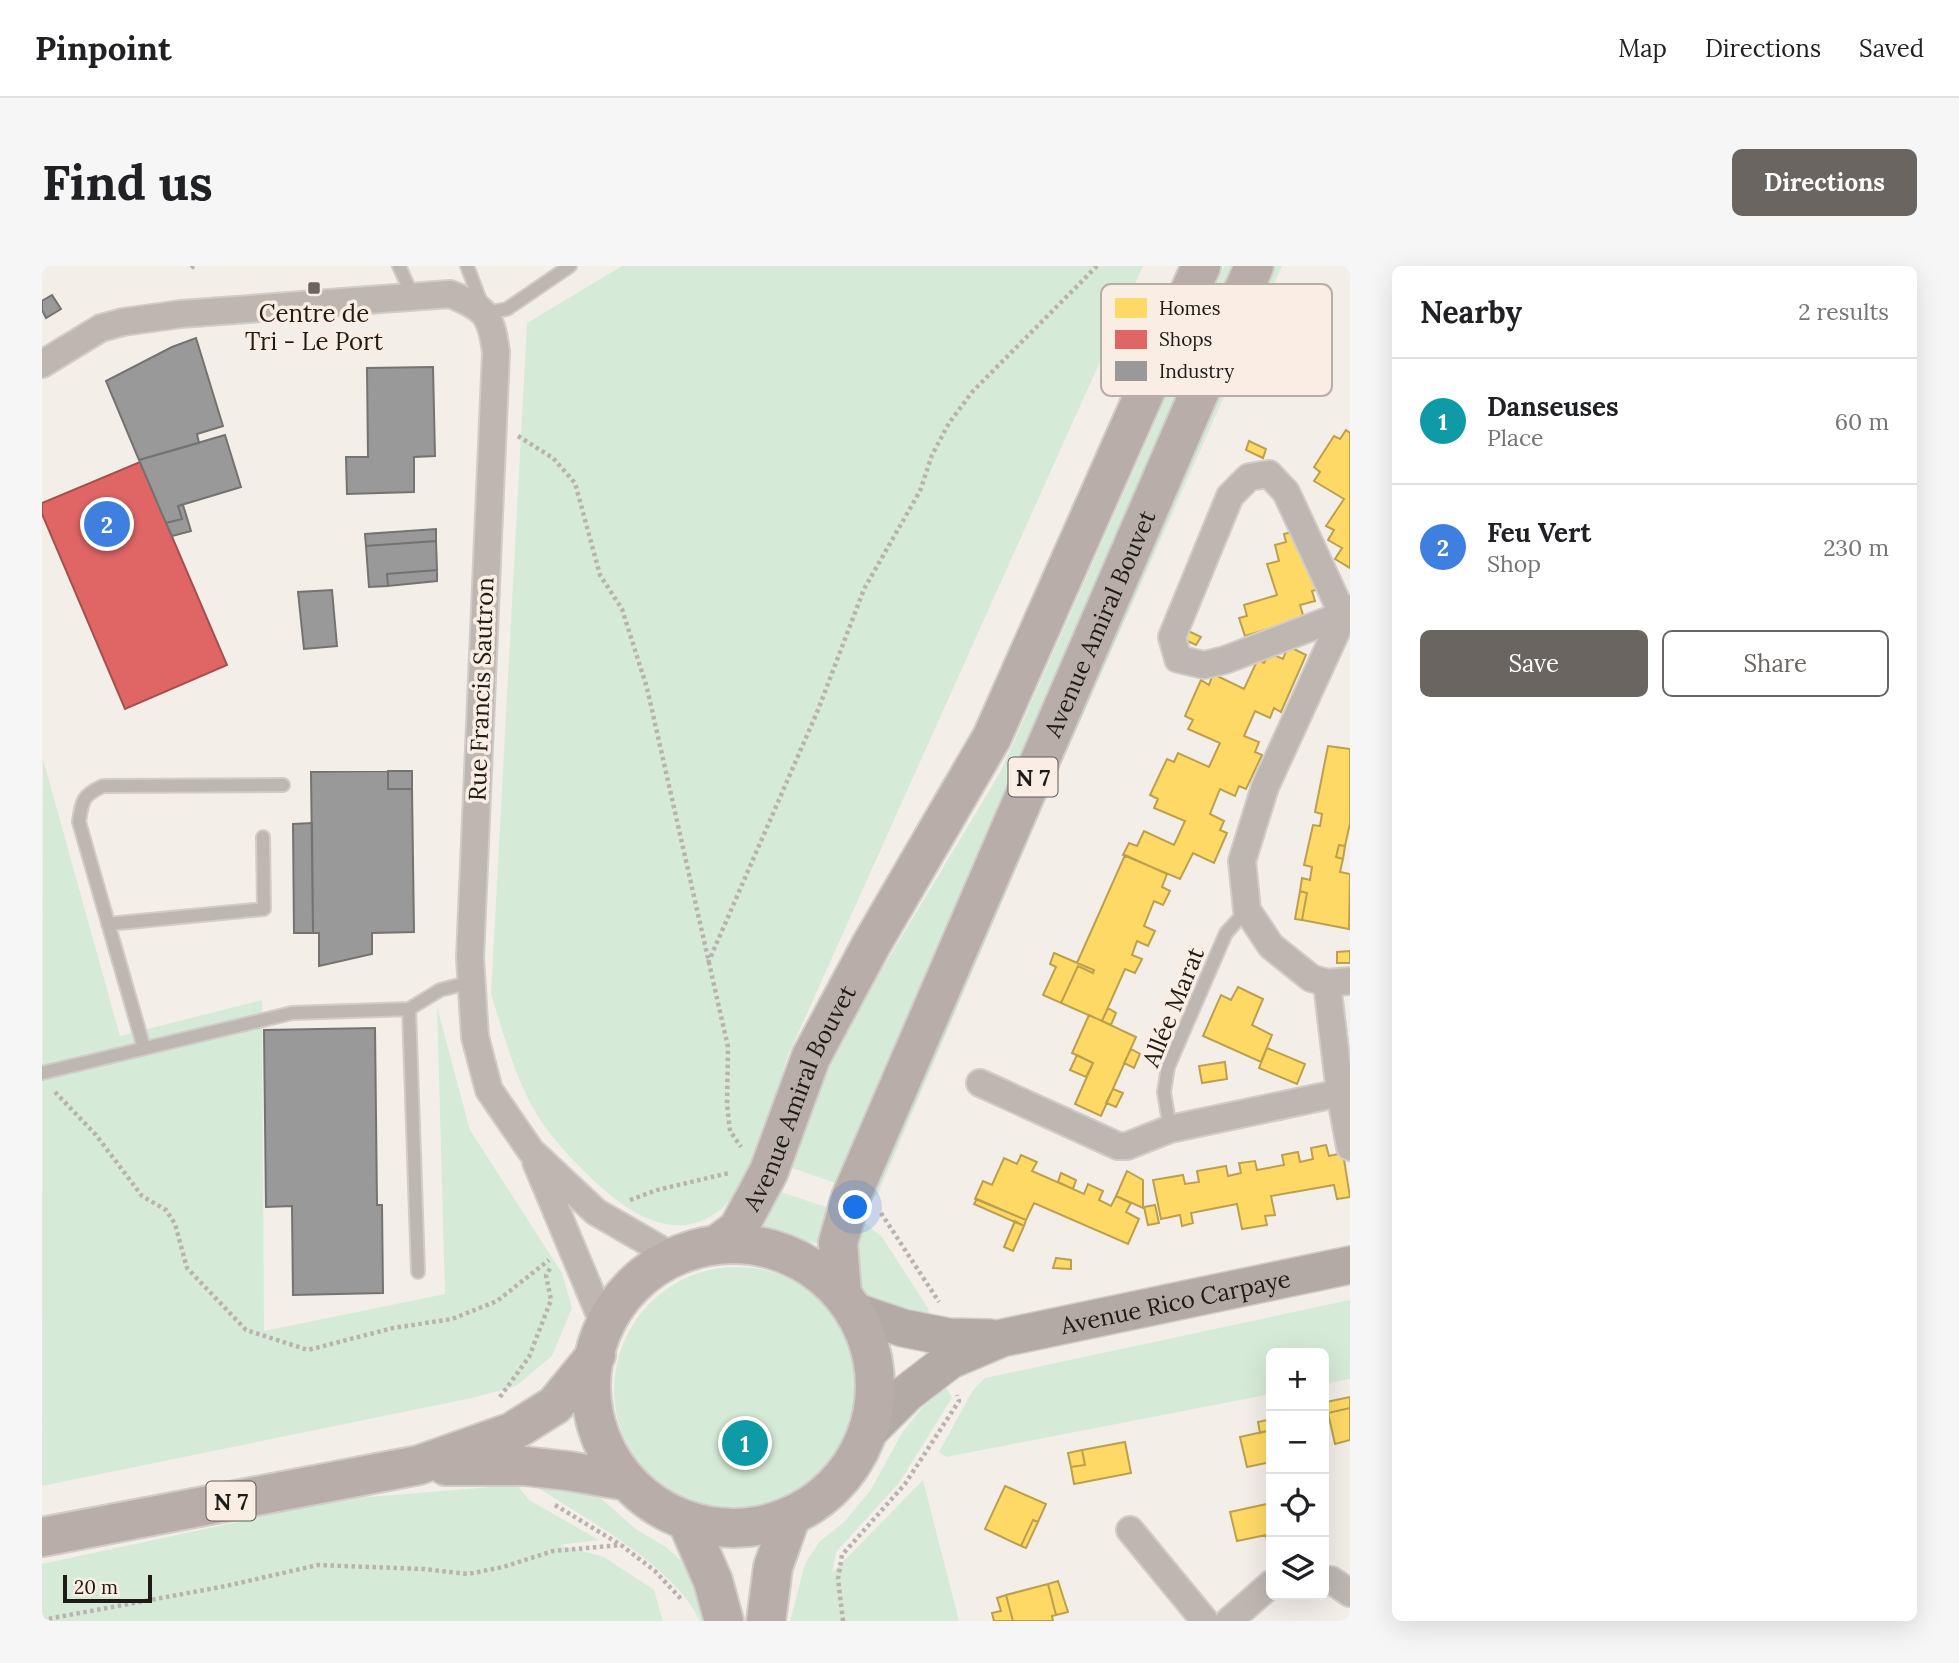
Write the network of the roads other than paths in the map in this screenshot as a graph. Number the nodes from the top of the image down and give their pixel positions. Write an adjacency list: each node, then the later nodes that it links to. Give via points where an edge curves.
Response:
1 (400, 266): 8 (lane)
2 (467, 266): 9 (lane)
3 (570, 266): 9 (lane, via 507,309)
4 (1201, 266): 6 (main road, Avenue Amiral Bouvet / N 7)
5 (1254, 266): 7 (main road, Avenue Amiral Bouvet / N 7)
6 (1193, 284)
7 (1246, 284)
8 (413, 297): 9 (street, via 450,294); 10 (street, via 123,322 101,328)
9 (485, 313): 18 (street, Rue Francis Sautron, via 493,328 495,352)
10 (42, 364)
11 (1143, 396): 28 (main road, Avenue Amiral Bouvet / N 7, via 992,737 811,1057 769,1171 738,1229)
12 (1198, 396): 32 (main road, Avenue Amiral Bouvet / N 7, via 851,1197 838,1243)
13 (1346, 609): 13 (street, via 1286,492 1269,474 1248,477 1230,496 1172,637 1178,659 1204,665); 16 (street, via 1265,787 1242,861)
14 (283, 785): 17 (lane, via 103,786 88,793 79,822)
15 (263, 837): 17 (lane, via 264,909)
16 (1247, 910): 19 (street, via 1271,946 1311,978); 25 (lane, Allée Marat, via 1226,933 1168,1067 1164,1092)
17 (108, 924): 21 (lane)
18 (471, 982): 20 (lane, via 440,990); 27 (street, Rue Francis Sautron, via 475,1037 489,1090)
19 (1339, 982): 24 (street)
20 (409, 1009): 21 (lane, via 292,1013); 31 (lane)
21 (144, 1048): 22 (lane)
22 (42, 1073)
23 (979, 1083): 25 (street, via 1118,1146)
24 (1340, 1093): 25 (street); 26 (street)
25 (1170, 1129)
26 (1350, 1147)
27 (531, 1151): 29 (street, via 596,1212); 34 (street, via 571,1242)
28 (718, 1244): 29 (main road); 32 (main road, via 757,1246 794,1257)
29 (674, 1257): 34 (main road, via 644,1275 620,1300)
30 (1350, 1265): 33 (main road, Avenue Rico Carpaye)
31 (418, 1272)
32 (849, 1303): 33 (main road, Avenue Rico Carpaye, via 903,1328 948,1337); 35 (main road, via 871,1350 876,1391)
33 (1002, 1338): 35 (main road, Avenue Rico Carpaye, via 950,1360 907,1393)
34 (601, 1341): 36 (main road, N 7); 37 (main road, via 591,1386 593,1415 604,1450)
35 (868, 1432): 38 (main road, via 851,1466 824,1495)
36 (518, 1449): 37 (main road, N 7, via 569,1471); 41 (main road, N 7)
37 (626, 1481): 39 (main road, via 654,1506)
38 (791, 1516): 39 (main road, via 757,1527 722,1528); 42 (lane); 47 (main road, via 773,1567)
39 (687, 1521): 46 (main road, via 713,1581)
40 (1130, 1530): 48 (street)
41 (42, 1537)
42 (787, 1569)
43 (1329, 1580): 45 (street)
44 (1266, 1589): 49 (street)
45 (1350, 1593)
46 (707, 1615)
47 (766, 1621)
48 (1205, 1621)
49 (1230, 1621)

